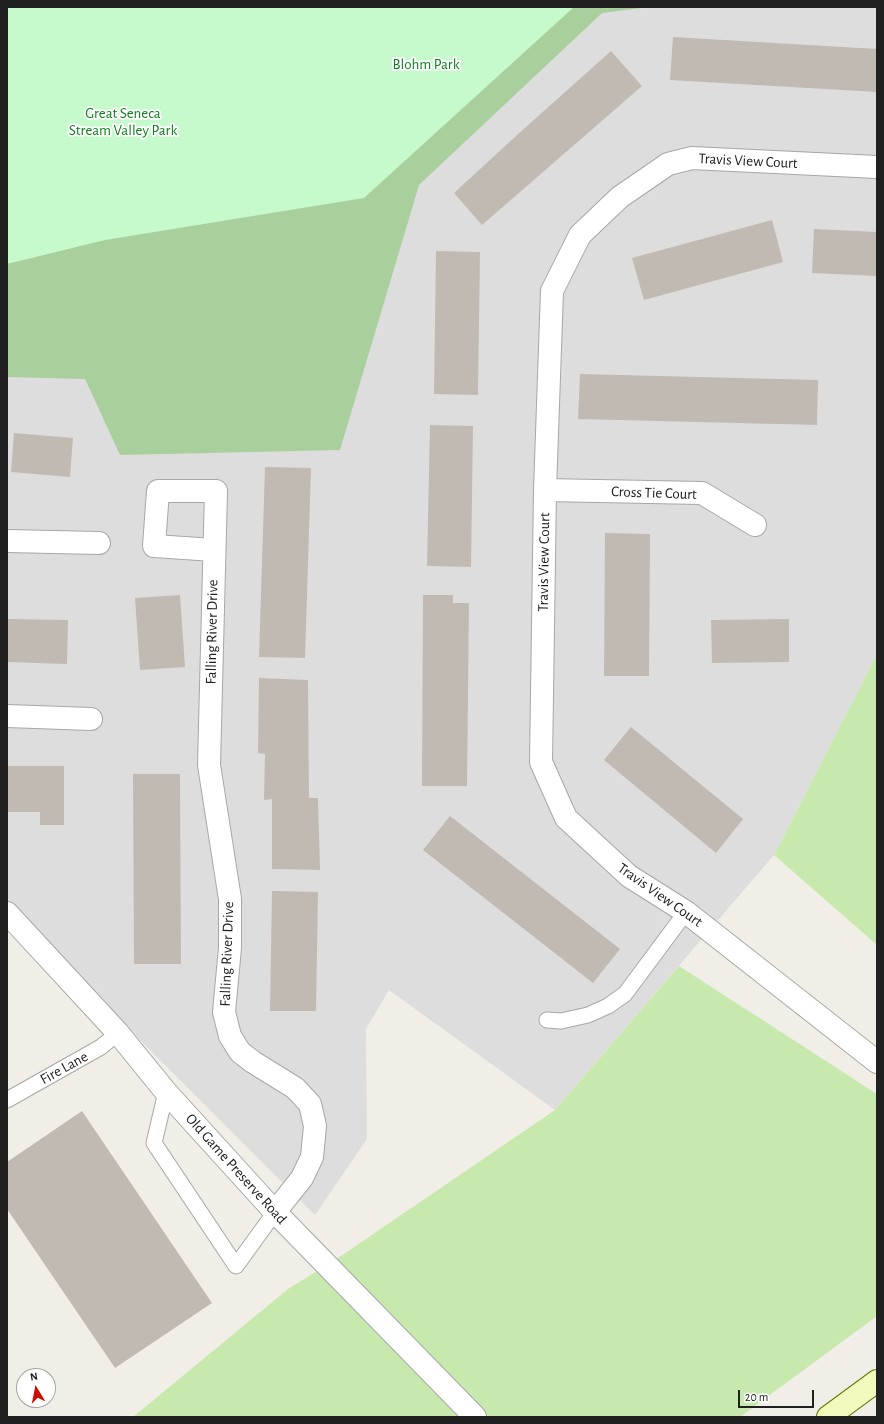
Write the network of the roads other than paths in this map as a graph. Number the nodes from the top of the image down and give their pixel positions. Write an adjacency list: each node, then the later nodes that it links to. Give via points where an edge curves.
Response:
1 (877, 167): 2 (street, Travis View Court, via 692,158 668,164 620,196 580,235 552,291)
2 (545, 490): 3 (street, Cross Tie Court, via 702,493); 9 (street, Travis View Court, via 540,762 566,818 629,876)
3 (755, 525)
4 (7, 541): 5 (street)
5 (99, 543)
6 (214, 550): 16 (street, Falling River Drive, via 208,765 230,899 230,948 224,1012 230,1036 240,1052 295,1088 310,1104 315,1126 312,1157 302,1178)
7 (7, 716): 8 (street)
8 (91, 719)
9 (686, 912): 11 (lane, via 625,994 608,1006 588,1015 561,1021); 13 (street, Travis View Court)
10 (7, 913): 12 (street, Old Game Preserve Road)
11 (547, 1020)
12 (118, 1033): 14 (street, Old Game Preserve Road); 15 (lane, Fire Lane, via 102,1047)
13 (877, 1062)
14 (166, 1092): 16 (street, Old Game Preserve Road); 16 (lane, via 154,1143 236,1266)
15 (7, 1100)
16 (275, 1212): 18 (street, Old Game Preserve Road)
17 (877, 1381): 19 (street)
18 (475, 1417)
19 (828, 1417)

